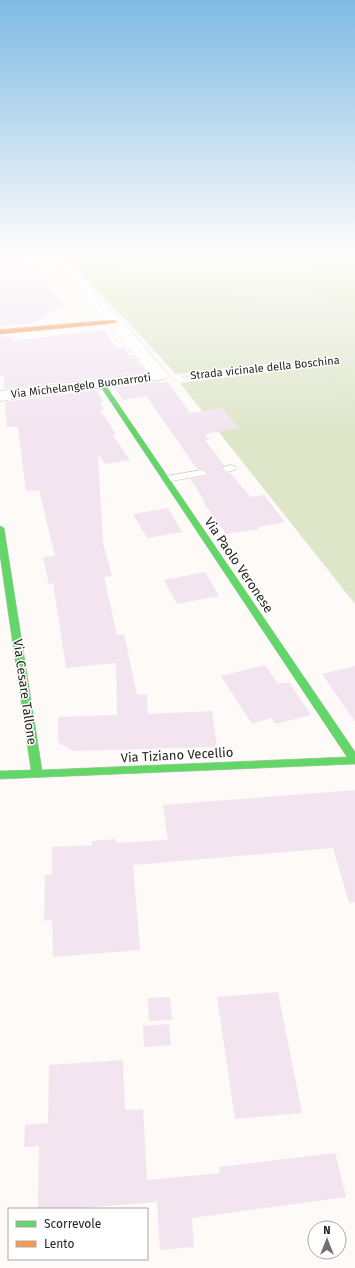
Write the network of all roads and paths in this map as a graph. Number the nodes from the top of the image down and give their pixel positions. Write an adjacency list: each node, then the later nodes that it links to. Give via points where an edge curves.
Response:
1 (104, 311): 4 (street)
2 (294, 311): 8 (path, via 286,315 285,321)
3 (316, 311): 6 (path, via 327,315)
4 (114, 322): 5 (street); 10 (street, Via Michelangelo Buonarroti, via 161,376)
5 (0, 332)
6 (355, 345)
7 (355, 358): 8 (path, Strada vicinale della Boschina)
8 (319, 362): 9 (path, Strada vicinale della Boschina); 12 (path)
9 (182, 377)
10 (102, 384): 11 (street, Via Michelangelo Buonarroti); 14 (street, Via Paolo Veronese)
11 (0, 396)
12 (355, 407)
13 (202, 473): 14 (lane)
14 (166, 479): 17 (street, Via Paolo Veronese)
15 (0, 528): 16 (street, Via Cesare Tallone)
16 (6, 610): 18 (street, Via Cesare Tallone)
17 (355, 760): 18 (street, Via Tiziano Vecellio)
18 (37, 774): 19 (street, Via Tiziano Vecellio)
19 (0, 775)

